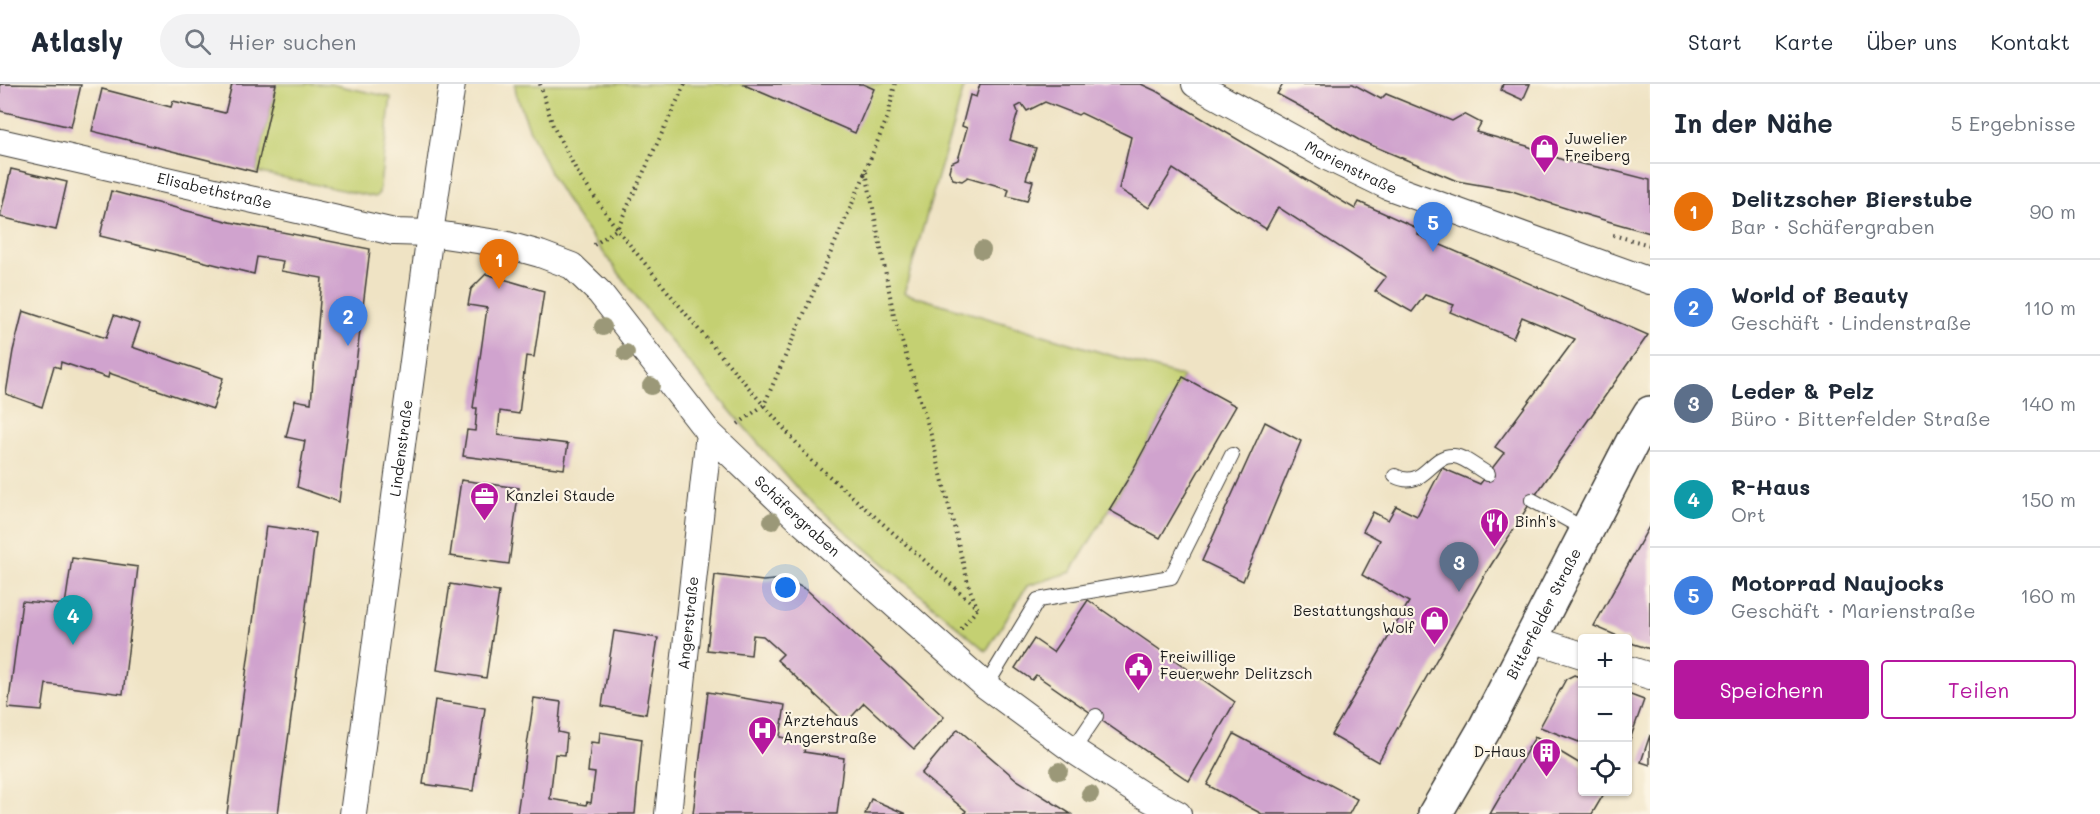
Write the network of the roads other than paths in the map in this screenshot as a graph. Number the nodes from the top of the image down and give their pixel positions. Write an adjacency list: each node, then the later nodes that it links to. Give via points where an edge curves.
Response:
1 (452, 84): 4 (street, Lindenstraße)
2 (1195, 84): 5 (street, Marienstraße, via 1387,186)
3 (0, 142): 4 (street, Elisabethstraße, via 394,232)
4 (430, 234): 7 (street, Schäfergraben, via 504,244 572,266 600,293); 20 (street, Lindenstraße)
5 (1650, 281)
6 (1650, 413): 12 (street, Bitterfelder Straße)
7 (709, 433): 17 (street, Schäfergraben); 21 (street, Angerstraße)
8 (1232, 455): 17 (lane, via 1171,577 1038,600)
9 (1488, 474): 10 (lane, via 1456,456 1444,457 1415,480)
10 (1395, 477)
11 (1532, 500): 12 (lane)
12 (1586, 530): 13 (street, Bitterfelder Straße)
13 (1530, 638): 14 (street); 23 (street, Bitterfelder Straße, via 1485,728)
14 (1578, 654)
15 (1632, 670): 16 (street)
16 (1650, 676)
17 (986, 686): 19 (street, Schäfergraben)
18 (1096, 716): 19 (lane)
19 (1073, 750): 22 (street, Schäfergraben)
20 (353, 814)
21 (668, 814)
22 (1178, 814)
23 (1435, 814)

